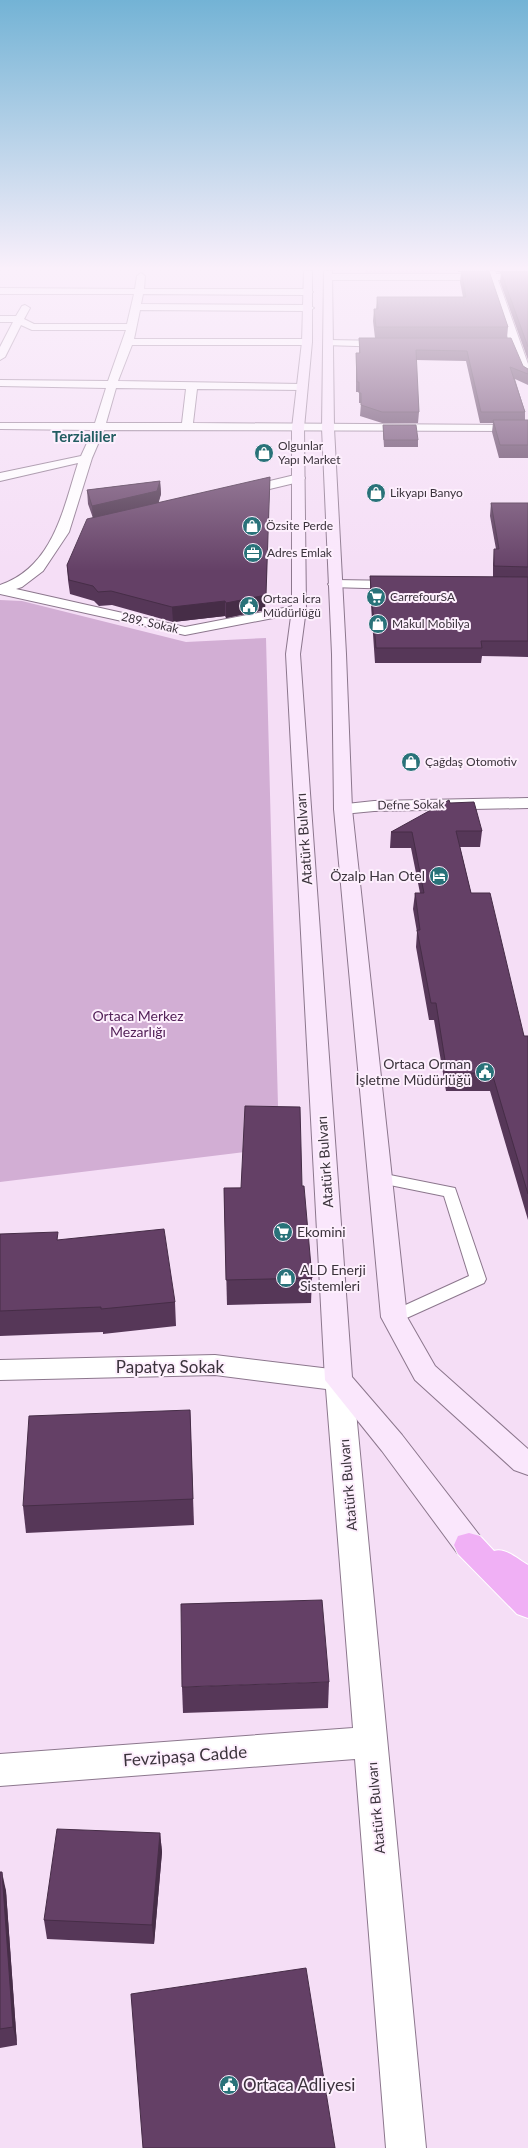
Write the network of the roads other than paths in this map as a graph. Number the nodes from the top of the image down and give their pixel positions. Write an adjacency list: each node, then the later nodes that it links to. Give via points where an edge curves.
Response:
1 (117, 371): 5 (street)
2 (304, 371): 7 (main road, Atatürk Bulvarı)
3 (327, 371): 12 (main road)
4 (0, 384): 5 (street)
5 (112, 384): 6 (street); 9 (street)
6 (192, 385): 7 (street); 10 (street)
7 (302, 387): 11 (main road, Atatürk Bulvarı)
8 (0, 426): 9 (street)
9 (100, 426): 10 (street); 14 (street)
10 (187, 428): 11 (street)
11 (298, 428): 12 (street); 16 (main road, Atatürk Bulvarı)
12 (328, 428): 13 (street); 20 (main road)
13 (528, 428)
14 (86, 458): 15 (street); 19 (street)
15 (0, 477)
16 (299, 478): 17 (street); 23 (main road, Atatürk Bulvarı)
17 (230, 494)
18 (78, 528): 19 (street)
19 (63, 532): 22 (street, via 38,568 17,584)
20 (335, 584): 21 (street); 25 (main road)
21 (413, 585)
22 (1, 590): 23 (street, 289. Sokak, via 185,631)
23 (299, 609): 29 (main road, Atatürk Bulvarı, via 293,654)
24 (528, 803): 25 (street, Defne Sokak)
25 (343, 809): 26 (main road)
26 (380, 1178): 27 (main road); 27 (lane, via 450,1192 478,1279)
27 (394, 1317): 30 (main road, via 425,1373)
28 (0, 1370): 29 (street, Papatya Sokak, via 215,1365)
29 (339, 1380): 31 (main road, via 392,1443); 34 (street, Atatürk Bulvarı)
30 (528, 1464)
31 (469, 1545): 32 (highway); 33 (highway)
32 (528, 1581)
33 (528, 1605)
34 (370, 1742): 35 (street, Fevzipaşa Cadde); 36 (street, Atatürk Bulvarı)
35 (0, 1770)
36 (406, 2148)

